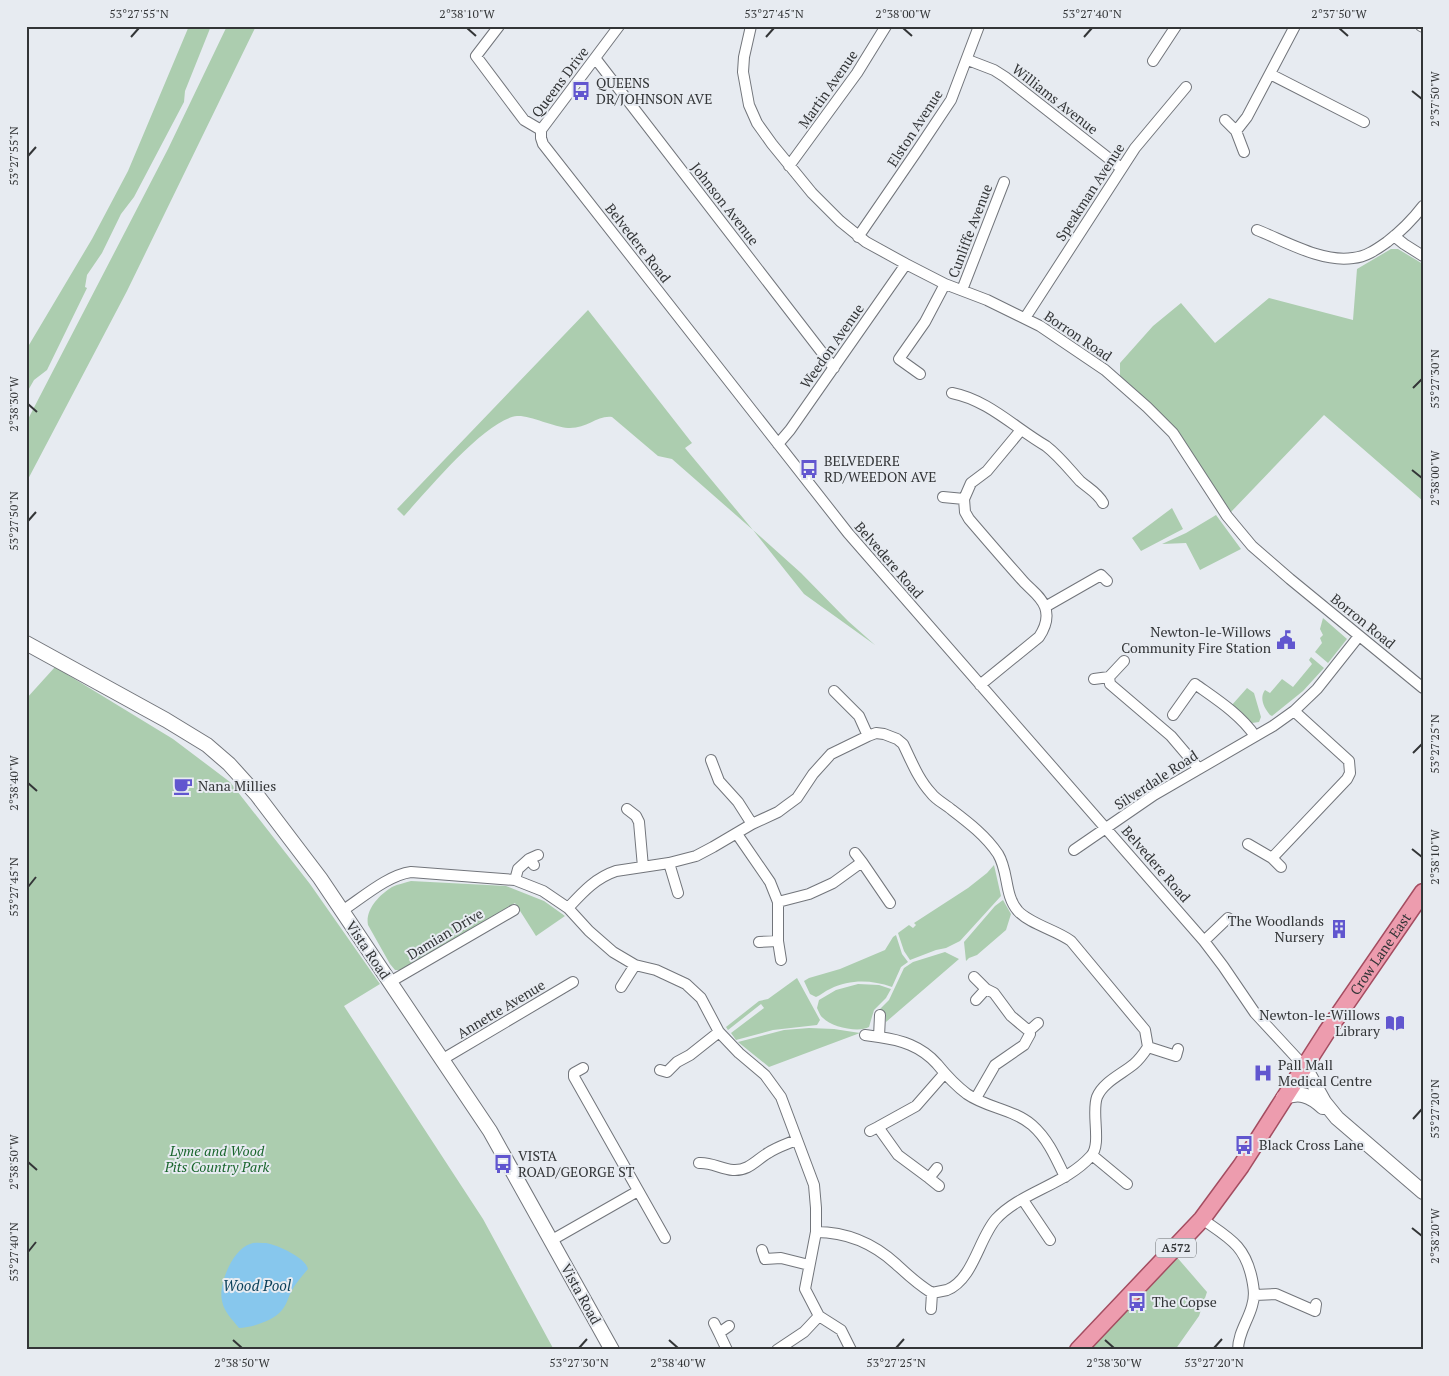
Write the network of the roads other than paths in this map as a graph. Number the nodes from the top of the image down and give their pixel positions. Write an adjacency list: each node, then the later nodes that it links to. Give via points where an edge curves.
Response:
1 (499, 26): 15 (street, via 476,56 524,120)
2 (618, 26): 8 (street, Queens Drive)
3 (750, 26): 18 (street, Borron Road, via 743,72 747,98 757,123)
4 (886, 26): 18 (street, Martin Avenue)
5 (979, 26): 9 (street, Elston Avenue)
6 (1176, 26): 10 (street)
7 (1295, 26): 11 (street)
8 (595, 58): 15 (street, Queens Drive); 31 (street, Johnson Avenue)
9 (968, 60): 19 (street, Williams Avenue, via 1005,77); 23 (street, Elston Avenue, via 951,100)
10 (1152, 61)
11 (1270, 74): 14 (street); 16 (street)
12 (1186, 87): 19 (street, Speakman Avenue, via 1144,136)
13 (1225, 120): 16 (street)
14 (1364, 122)
15 (541, 130): 36 (street, Belvedere Road, via 543,144)
16 (1236, 131): 17 (street)
17 (1244, 152)
18 (789, 166): 23 (street, Borron Road)
19 (1122, 168): 29 (street, Speakman Avenue)
20 (1004, 182): 28 (street, Cunliffe Avenue)
21 (1423, 206): 24 (street)
22 (1257, 230): 24 (street, via 1325,257 1339,259 1367,254)
23 (858, 236): 26 (street, Borron Road)
24 (1394, 236): 25 (street)
25 (1423, 256)
26 (906, 264): 27 (street, Borron Road); 31 (street, Weedon Avenue)
27 (945, 284): 28 (street, Borron Road); 30 (street)
28 (962, 290): 29 (street, Borron Road)
29 (1025, 318): 42 (street, Borron Road, via 1106,370 1147,407 1173,433 1227,516 1252,546)
30 (900, 359): 32 (street); 33 (street)
31 (834, 368): 36 (street, Weedon Avenue)
32 (893, 369)
33 (920, 374)
34 (951, 394): 35 (street, via 979,402)
35 (1021, 430): 38 (street, via 987,471 971,484); 39 (street, via 1054,452)
36 (778, 444): 47 (street, Belvedere Road, via 848,533)
37 (943, 497): 38 (street)
38 (964, 499): 41 (street, via 969,519 1039,596)
39 (1104, 503)
40 (1102, 575): 41 (street)
41 (1045, 607): 47 (street, via 1047,620 1040,637)
42 (1359, 636): 48 (street, Borron Road); 50 (street, Silverdale Road)
43 (26, 643): 76 (main road, Vista Road, via 166,720 230,764 320,878)
44 (1124, 660): 45 (street)
45 (1109, 677): 46 (street); 55 (street, via 1110,684 1171,736)
46 (1094, 679)
47 (980, 685): 58 (street, Belvedere Road)
48 (1423, 688)
49 (834, 690): 52 (street, via 859,716)
50 (1294, 711): 53 (street, Silverdale Road); 63 (street, via 1349,762 1350,773)
51 (1173, 716): 53 (street, via 1195,684 1234,713)
52 (868, 736): 57 (street, via 832,754 797,798 778,812); 95 (street, via 884,734 902,744 924,786 971,824 998,854 1009,892 1019,912 1071,941 1145,1030)
53 (1255, 736): 55 (street, Silverdale Road)
54 (712, 759): 57 (street, via 718,781 738,802)
55 (1199, 769): 58 (street, Silverdale Road)
56 (627, 809): 68 (street, via 639,822)
57 (752, 824): 59 (street)
58 (1107, 829): 61 (street, Silverdale Road); 79 (street, Belvedere Road)
59 (737, 834): 66 (street, via 696,856); 72 (street, via 770,882)
60 (1248, 844): 63 (street)
61 (1074, 850)
62 (855, 853): 65 (street)
63 (1272, 858): 67 (street)
64 (534, 860): 69 (street, via 522,864)
65 (862, 862): 72 (street, via 833,883 809,894); 73 (street)
66 (669, 863): 68 (street); 71 (street)
67 (1281, 866)
68 (643, 867): 74 (street, via 616,871 602,877 586,888)
69 (515, 880): 74 (street, via 543,891); 76 (street, via 404,872)
70 (1423, 892): 98 (main road, Crow Lane East / A572)
71 (678, 893)
72 (778, 902): 78 (street)
73 (890, 902)
74 (568, 908): 82 (street, via 613,952)
75 (514, 910): 84 (street, Damian Drive)
76 (342, 912): 84 (main road, Vista Road)
77 (1228, 918): 79 (street)
78 (778, 941): 80 (street); 81 (street)
79 (1204, 941): 98 (street, Belvedere Road, via 1255,1013)
80 (759, 942)
81 (781, 960)
82 (635, 965): 86 (street); 92 (street, via 656,970 686,984 701,998)
83 (974, 977): 87 (street)
84 (390, 982): 97 (main road, Vista Road)
85 (573, 982): 97 (street, Annette Avenue)
86 (621, 987)
87 (986, 989): 88 (street); 91 (street)
88 (976, 1000)
89 (880, 1015): 94 (street)
90 (1038, 1023): 91 (street)
91 (1029, 1031): 102 (street, via 1024,1045 990,1070)
92 (719, 1032): 100 (street); 105 (street, via 776,1089 785,1105)
93 (865, 1035): 94 (street)
94 (879, 1037): 101 (street, via 911,1044 929,1056)
95 (1148, 1047): 96 (street); 106 (street, via 1135,1064 1098,1094)
96 (1176, 1057)
97 (443, 1060): 119 (main road, Vista Road, via 490,1130)
98 (1304, 1066): 103 (main road, A572); 104 (main road)
99 (582, 1068): 113 (street, via 574,1073 574,1077)
100 (666, 1073)
101 (944, 1074): 102 (street); 110 (street, via 916,1106 874,1129 898,1155)
102 (976, 1098): 109 (street, via 1014,1113 1032,1125 1045,1139)
103 (1283, 1098): 104 (main road, via 1298,1093 1309,1096); 116 (main road, A572)
104 (1337, 1118): 114 (main road)
105 (796, 1140): 107 (street, via 744,1168 732,1170); 117 (street, via 814,1185)
106 (1092, 1155): 109 (street); 111 (street)
107 (699, 1163)
108 (937, 1168): 110 (street)
109 (1065, 1177): 115 (street)
110 (929, 1178): 112 (street)
111 (1127, 1184)
112 (939, 1186)
113 (638, 1191): 118 (street); 119 (street)
114 (1423, 1192)
115 (1022, 1200): 120 (street); 123 (street, via 994,1222 973,1262 955,1284)
116 (1202, 1219): 124 (street, via 1243,1253); 135 (main road, A572)
117 (816, 1232): 122 (street); 123 (street, via 839,1233 877,1248)
118 (665, 1238)
119 (552, 1240): 131 (main road, Vista Road)
120 (1050, 1240)
121 (764, 1259): 122 (street, via 781,1258)
122 (809, 1265): 127 (street, via 805,1289)
123 (932, 1293): 125 (street)
124 (1255, 1295): 126 (street, via 1276,1294); 136 (street, via 1241,1331)
125 (932, 1309)
126 (1317, 1310)
127 (819, 1316): 133 (street, via 804,1332); 134 (street, via 841,1330)
128 (714, 1323): 130 (street)
129 (729, 1326): 130 (street)
130 (719, 1333): 132 (street)
131 (612, 1350)
132 (727, 1350)
133 (777, 1350)
134 (851, 1350)
135 (1078, 1350)
136 (1238, 1350)

